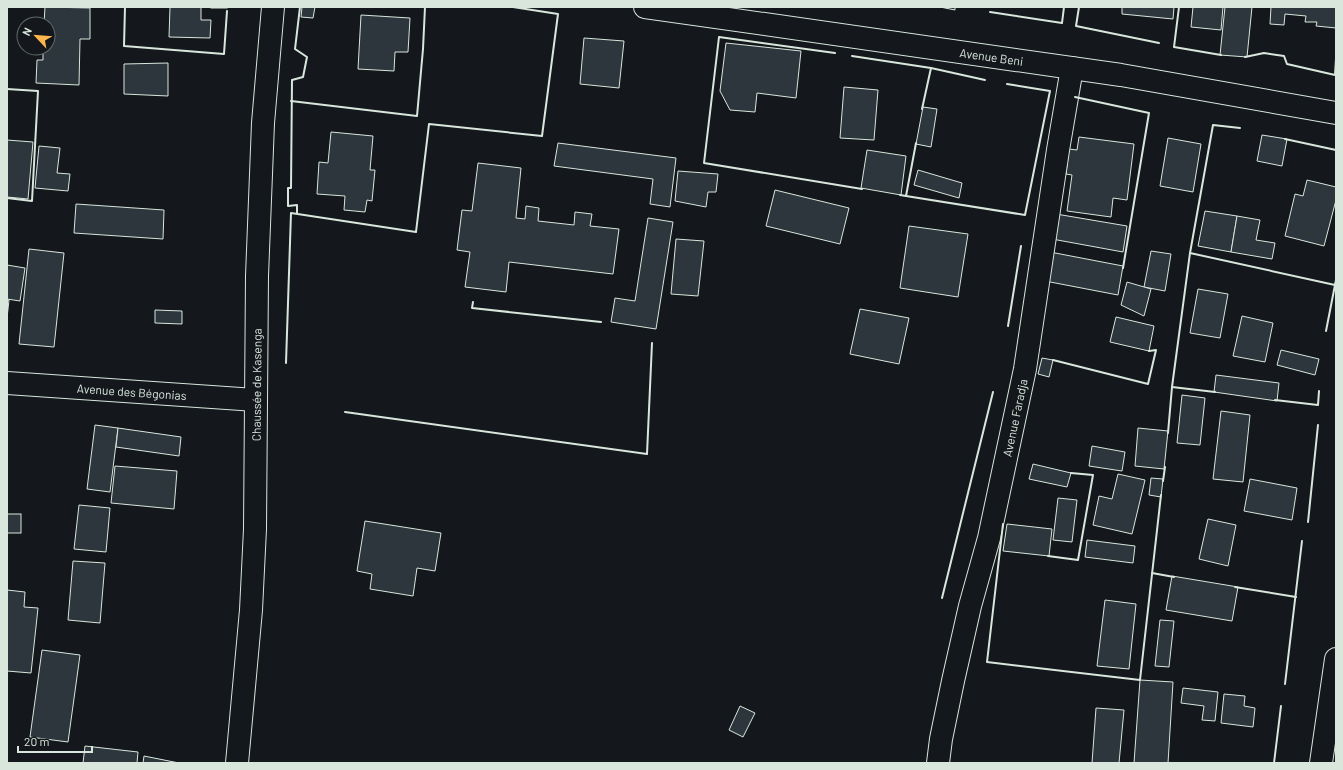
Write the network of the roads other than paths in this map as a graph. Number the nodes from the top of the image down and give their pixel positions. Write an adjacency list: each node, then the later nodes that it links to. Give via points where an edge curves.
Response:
1 (273, 7): 6 (street, Chaussée de Kasenga, via 263,123 257,276)
2 (646, 7): 3 (street, Avenue Beni)
3 (1072, 68): 4 (street, Avenue Beni); 9 (street, Avenue Faradja, via 1024,369 989,538 952,681)
4 (1336, 113)
5 (7, 383): 6 (street, Avenue des Bégonias)
6 (256, 400): 8 (street, Chaussée de Kasenga, via 255,529 251,610)
7 (1336, 660): 10 (street)
8 (237, 763)
9 (938, 763)
10 (1322, 763)

